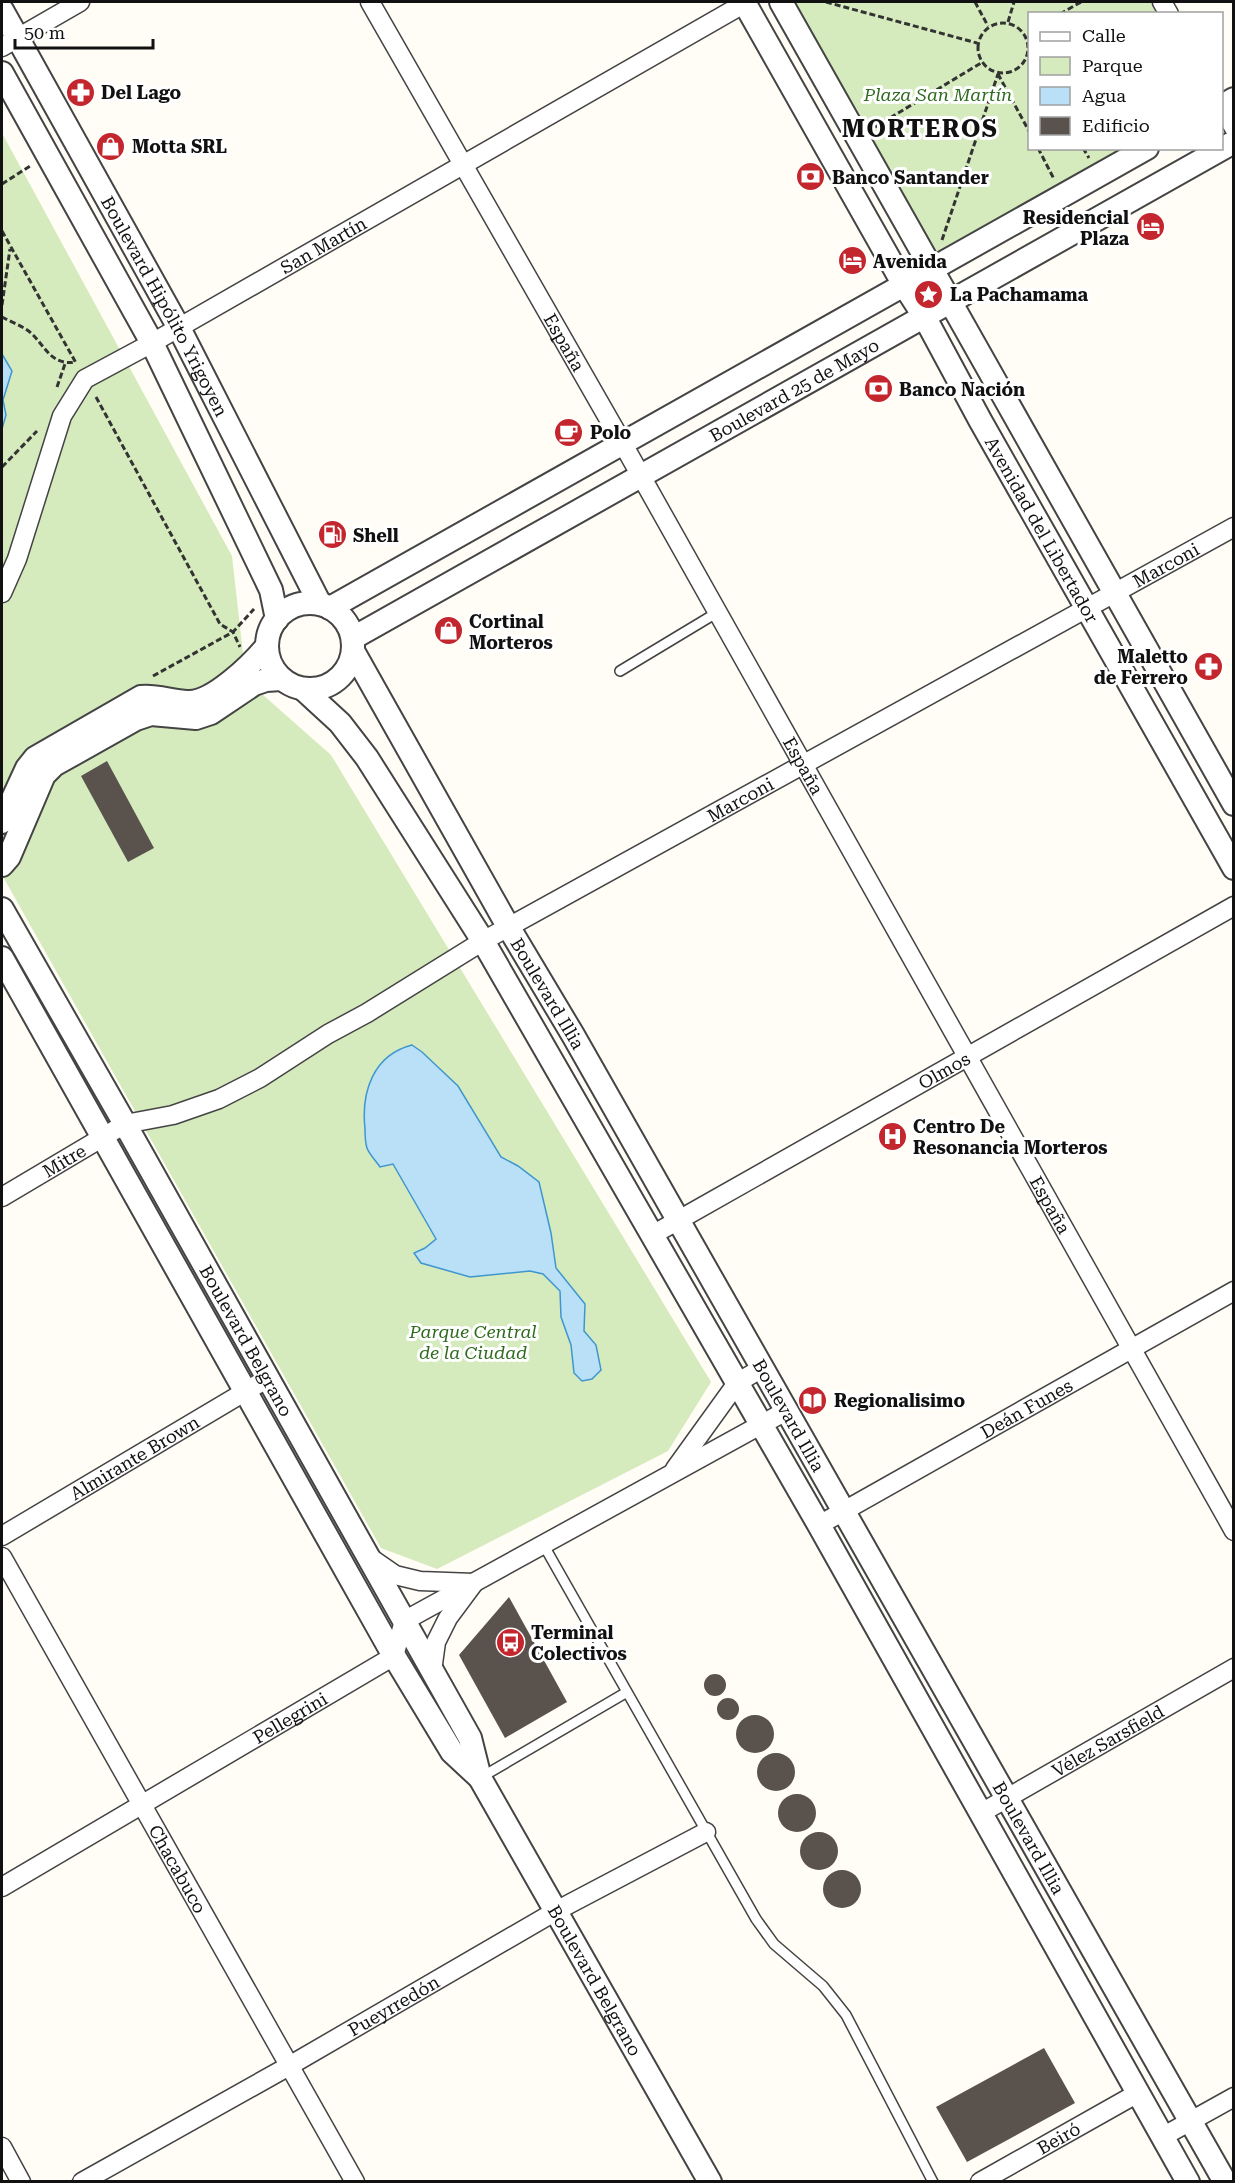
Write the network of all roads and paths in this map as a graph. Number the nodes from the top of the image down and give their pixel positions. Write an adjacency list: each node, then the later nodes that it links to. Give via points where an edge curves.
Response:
1 (80, 2): 14 (street)
2 (370, 2): 28 (street, España)
3 (745, 2): 28 (street, San Martín); 34 (street, Avenidad del Libertador)
4 (781, 2): 23 (street, Avenidad del Libertador)
5 (826, 2): 15 (path)
6 (975, 2): 12 (path)
7 (1014, 2): 11 (path)
8 (1081, 2): 10 (path)
9 (2, 10): 14 (street, Boulevard Hipólito Yrigoyen)
10 (1064, 12)
11 (1008, 22): 12 (path); 13 (path)
12 (988, 26): 15 (path)
13 (1027, 32)
14 (9, 42): 39 (street, Boulevard Hipólito Yrigoyen)
15 (977, 43): 17 (path)
16 (1028, 55): 19 (path, via 1018,70)
17 (981, 63): 19 (path); 23 (path)
18 (2, 72): 27 (street, Boulevard Hipólito Yrigoyen)
19 (998, 74): 22 (path); 33 (path)
20 (1223, 110): 21 (street)
21 (1233, 128)
22 (1028, 130)
23 (858, 137): 33 (street, Avenidad del Libertador)
24 (1039, 150): 30 (path)
25 (1144, 150): 30 (street, Boulevard 25 de Mayo)
26 (1219, 150): 35 (street, Boulevard 25 de Mayo)
27 (47, 155): 29 (path); 40 (street, Boulevard Hipólito Yrigoyen)
28 (463, 164): 39 (street, San Martín); 46 (street, España)
29 (2, 184)
30 (1063, 196): 33 (street, Boulevard 25 de Mayo)
31 (2, 231): 32 (path)
32 (11, 247): 36 (path); 41 (path)
33 (932, 270): 34 (street, Boulevard 25 de Mayo); 35 (street, Avenidad del Libertador)
34 (904, 285): 37 (street, Avenidad del Libertador); 46 (street, Boulevard 25 de Mayo)
35 (951, 302): 37 (street, Boulevard 25 de Mayo); 51 (street, Avenidad del Libertador)
36 (2, 305)
37 (924, 316): 48 (street, Boulevard 25 de Mayo); 53 (street, Avenidad del Libertador)
38 (2, 317): 42 (path, via 30,332 51,356)
39 (178, 328): 40 (street, San Martín); 52 (street, Boulevard Hipólito Yrigoyen)
40 (152, 343): 43 (street, San Martín); 55 (street, Boulevard Hipólito Yrigoyen, via 271,590)
41 (76, 362): 42 (path); 43 (path)
42 (65, 364): 44 (path)
43 (85, 379): 50 (street, San Martín, via 62,416); 58 (path, via 220,624 233,632)
44 (55, 394)
45 (44, 424): 47 (path)
46 (623, 444): 48 (street, España); 52 (street, Boulevard 25 de Mayo)
47 (2, 467)
48 (642, 477): 54 (street, España); 56 (street, Boulevard 25 de Mayo)
49 (1233, 527): 51 (street, Marconi)
50 (5, 586)
51 (1114, 593): 53 (street, Marconi); 64 (street, Avenidad del Libertador)
52 (325, 606): 55 (street, Boulevard 25 de Mayo, via 297,605); 56 (street, via 341,615 349,626)
53 (1087, 608): 63 (street, Marconi); 67 (street, Avenidad del Libertador)
54 (718, 612): 59 (lane); 63 (street, España)
55 (277, 619): 57 (street)
56 (353, 645): 61 (street, via 350,664 342,676 317,689); 70 (street, Boulevard Illia)
57 (267, 646): 58 (street); 60 (street)
58 (250, 666): 62 (street, via 225,686 190,702 141,697)
59 (620, 671)
60 (281, 679): 61 (street); 62 (street, via 254,684 211,713 196,718 151,714)
61 (303, 689): 71 (street, Boulevard Illia, via 340,723 367,758)
62 (96, 732): 65 (street, via 35,758); 66 (street, via 44,775)
63 (804, 765): 70 (street, Marconi); 73 (street, España)
64 (1233, 804)
65 (2, 822)
66 (2, 865)
67 (1233, 868)
68 (1233, 906): 73 (street, Olmos)
69 (2, 909): 75 (street, Boulevard Belgrano)
70 (509, 928): 71 (street, Marconi); 78 (street, Boulevard Illia)
71 (483, 941): 74 (street, Marconi); 79 (street, Boulevard Illia)
72 (2, 958): 76 (street, Boulevard Belgrano)
73 (967, 1057): 78 (street, Olmos); 81 (street, España)
74 (283, 1062): 75 (street, Mitre, via 219,1100 173,1115)
75 (125, 1124): 76 (street, Mitre); 83 (street, Boulevard Belgrano)
76 (102, 1137): 77 (street, Mitre); 85 (street, Boulevard Belgrano)
77 (2, 1197)
78 (679, 1220): 79 (street, Olmos); 82 (street, Boulevard Illia)
79 (654, 1234): 84 (street, Boulevard Illia)
80 (1233, 1291): 81 (street, Deán Funes)
81 (1131, 1349): 89 (street, Deán Funes); 91 (street, España)
82 (762, 1368): 84 (street); 86 (street, Boulevard Illia)
83 (268, 1378): 85 (street, Almirante Brown); 95 (street, Boulevard Belgrano)
84 (737, 1383): 87 (street, Boulevard Illia); 88 (street)
85 (246, 1390): 92 (street, Almirante Brown); 98 (street, Boulevard Belgrano)
86 (786, 1411): 87 (street); 89 (street, Boulevard Illia)
87 (761, 1424): 88 (street); 90 (street, Boulevard Illia)
88 (672, 1473): 93 (street)
89 (844, 1510): 90 (street, Deán Funes); 103 (street, Boulevard Illia)
90 (819, 1525): 105 (street, Boulevard Illia)
91 (1233, 1531)
92 (2, 1536)
93 (551, 1540): 96 (street); 101 (lane)
94 (2, 1557): 104 (street, Chacabuco)
95 (368, 1557): 96 (street, via 395,1575 420,1581); 97 (street, Boulevard Belgrano)
96 (474, 1582): 97 (street); 100 (street, via 436,1642)
97 (404, 1621): 98 (street); 100 (street, Boulevard Belgrano)
98 (394, 1656): 102 (street, Boulevard Belgrano, via 452,1752); 104 (street, Pellegrini)
99 (1233, 1668): 103 (street, Vélez Sarsfield)
100 (432, 1671): 102 (street, Boulevard Belgrano, via 470,1738)
101 (627, 1692): 102 (lane); 106 (lane)
102 (480, 1778): 108 (street, Boulevard Belgrano)
103 (1008, 1797): 105 (street, Vélez Sarsfield); 112 (street, Boulevard Illia)
104 (142, 1806): 107 (street, Pellegrini); 109 (street, Chacabuco)
105 (981, 1813): 110 (street, Boulevard Illia)
106 (706, 1832): 108 (street, Pueyrredón); 119 (lane, via 774,1944 823,1986 846,2015)
107 (2, 1887)
108 (556, 1911): 109 (street, Pueyrredón); 118 (street, Boulevard Belgrano)
109 (289, 2066): 116 (street, Pueyrredón); 117 (street, Chacabuco)
110 (1138, 2093): 113 (street, Boulevard Illia); 120 (street, Beiró)
111 (1233, 2097): 112 (street)
112 (1191, 2121): 113 (street); 122 (street, Boulevard Illia)
113 (1162, 2137): 121 (street, Boulevard Illia)
114 (2, 2147): 115 (street)
115 (21, 2181)
116 (82, 2181)
117 (355, 2181)
118 (710, 2181)
119 (933, 2181)
120 (980, 2181)
121 (1188, 2181)
122 (1225, 2181)

